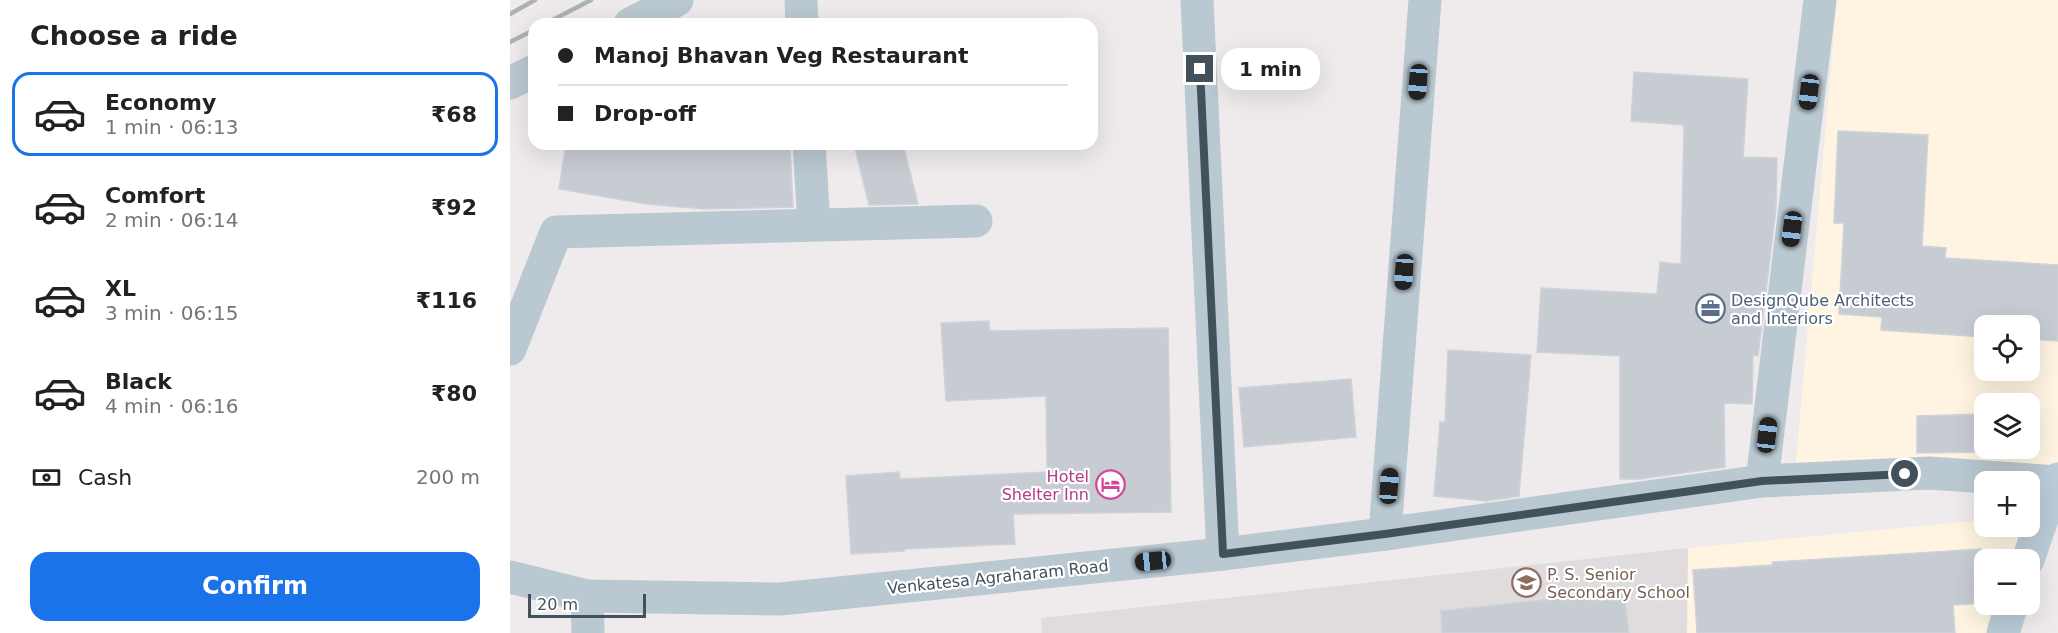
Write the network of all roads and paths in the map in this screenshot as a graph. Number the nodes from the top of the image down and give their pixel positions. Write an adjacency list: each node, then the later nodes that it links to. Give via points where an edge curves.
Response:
1 (677, 0): 6 (street)
2 (801, 0): 7 (street)
3 (1197, 0): 18 (street)
4 (1425, 0): 16 (street)
5 (1820, 0): 14 (street)
6 (642, 18)
7 (802, 18)
8 (528, 74): 9 (street)
9 (510, 83)
10 (809, 150): 12 (street)
11 (976, 221): 12 (street)
12 (814, 225): 13 (street, via 556,232)
13 (510, 349)
14 (1762, 481): 15 (street, Venkatesa Agraharam Road, via 1929,473); 16 (street, Venkatesa Agraharam Road)
15 (2057, 481): 17 (main road)
16 (1385, 534): 18 (street, Venkatesa Agraharam Road)
17 (2032, 549)
18 (1223, 554): 20 (street, Venkatesa Agraharam Road, via 780,599)
19 (510, 577): 20 (street, Venkatesa Agraharam Road)
20 (587, 596): 22 (street)
21 (2009, 615): 23 (main road)
22 (588, 633)
23 (2003, 633)

